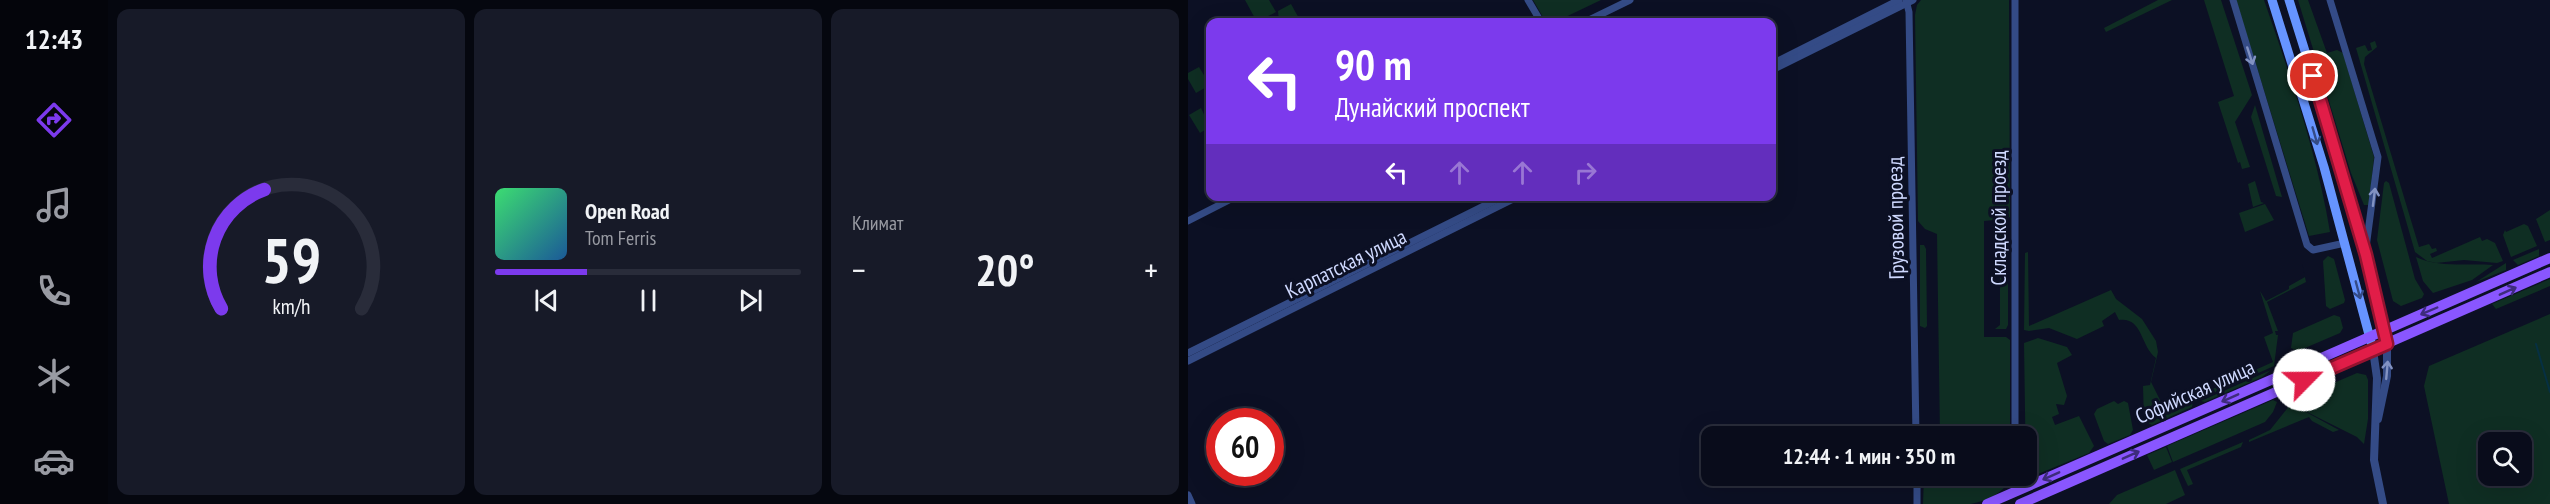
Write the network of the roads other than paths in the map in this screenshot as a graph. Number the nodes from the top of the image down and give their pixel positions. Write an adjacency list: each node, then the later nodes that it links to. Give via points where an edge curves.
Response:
1 (1528, 0): 10 (street)
2 (1630, 0): 11 (street)
3 (1899, 0): 12 (street)
4 (2015, 0): 29 (street, Складской проезд)
5 (2233, 0): 18 (street, one-way to 18, via 2307,245 2313,250)
6 (2272, 0): 18 (main road, one-way to 18)
7 (2289, 0): 19 (main road)
8 (2330, 0): 19 (street, one-way to 8, via 2378,157)
9 (1909, 1): 13 (street); 28 (street, Грузовой проезд)
10 (1539, 18)
11 (1593, 18)
12 (1776, 62)
13 (1776, 68)
14 (1227, 201): 17 (street)
15 (1494, 201): 26 (street, Карпатская улица)
16 (1508, 201): 27 (street, Карпатская улица)
17 (1188, 221)
18 (2345, 243): 23 (main road, one-way to 23)
19 (2366, 255): 22 (main road)
20 (2550, 258): 22 (main road, Софийская улица, one-way to 22)
21 (2550, 272): 24 (main road, Софийская улица, one-way to 21)
22 (2384, 331): 23 (main road, Софийская улица); 24 (main road)
23 (2369, 337): 25 (main road); 33 (main road, Софийская улица, one-way to 33)
24 (2387, 344): 25 (main road, Софийская улица); 30 (street, one-way to 24, via 2387,375)
25 (2373, 350): 30 (street, via 2377,378); 38 (main road, Софийская улица, one-way to 25)
26 (1188, 353)
27 (1188, 361)
28 (1916, 426)
29 (2015, 426)
30 (2375, 428): 39 (street, via 2374,460)
31 (1917, 486): 36 (street)
32 (2016, 486): 33 (street)
33 (2016, 491): 37 (main road, Софийская улица)
34 (1188, 495): 35 (street)
35 (1191, 504)
36 (1917, 504)
37 (1987, 504)
38 (2020, 504)
39 (2383, 504)

